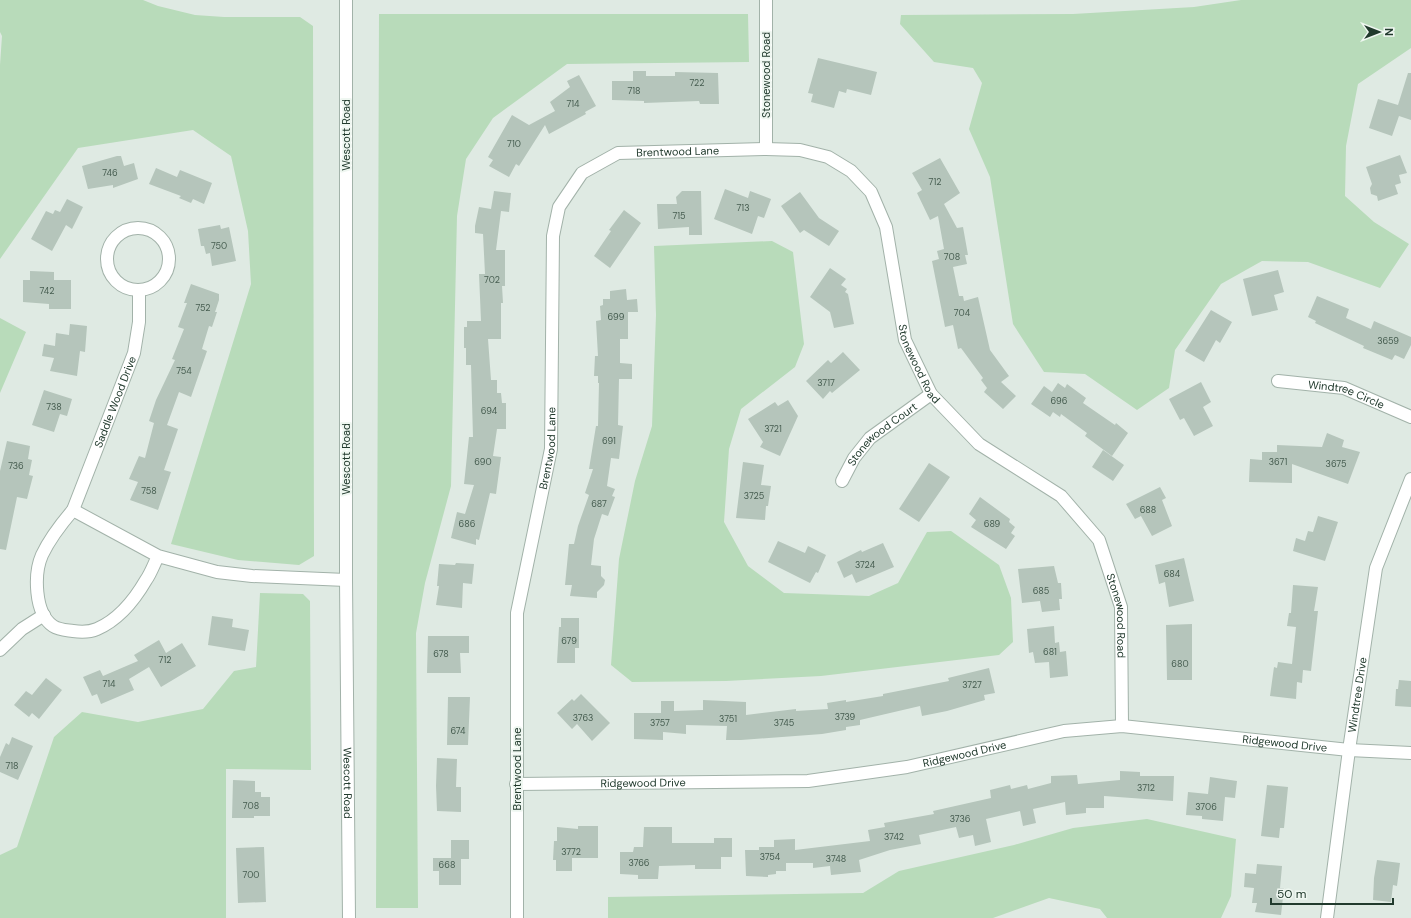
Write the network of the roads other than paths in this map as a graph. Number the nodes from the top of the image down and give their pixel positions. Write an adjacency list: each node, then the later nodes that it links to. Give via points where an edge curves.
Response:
1 (346, 0): 12 (street, Wescott Road)
2 (766, 0): 3 (street, Stonewood Road)
3 (766, 149): 6 (street, Stonewood Road, via 800,150 828,157 852,171 871,192 886,227 905,340); 18 (street, Brentwood Lane, via 618,153 582,173 559,207 554,236 551,449 518,612)
4 (139, 290): 4 (street, via 148,289 164,277 169,258 163,240 146,229 136,228 117,237 110,245 107,256 112,276 119,284 128,289); 10 (street, Saddle Wood Drive, via 139,322 134,352)
5 (1278, 381): 7 (street, Windtree Circle, via 1344,388)
6 (931, 394): 9 (street, Stonewood Court, via 870,438 854,458); 15 (street, Stonewood Road, via 979,444 1061,496 1099,540 1121,607)
7 (1411, 417)
8 (1411, 479): 16 (street, Windtree Drive, via 1376,568)
9 (842, 481)
10 (73, 510): 11 (street); 13 (street, Saddle Wood Drive, via 55,531 41,556 36,579 37,598)
11 (158, 556): 12 (street, via 217,572); 13 (street, Saddle Wood Drive, via 147,579 130,602 110,622 96,630 79,632 60,629 52,625)
12 (346, 580): 19 (street, Wescott Road)
13 (44, 615): 14 (street, via 22,629)
14 (0, 650)
15 (1122, 726): 16 (street, Ridgewood Drive); 18 (street, Ridgewood Drive, via 1064,731 907,767 808,780)
16 (1349, 750): 17 (street, Ridgewood Drive); 21 (street, Windtree Drive)
17 (1411, 753)
18 (516, 784): 20 (street, Brentwood Lane)
19 (349, 918)
20 (517, 918)
21 (1327, 918)

